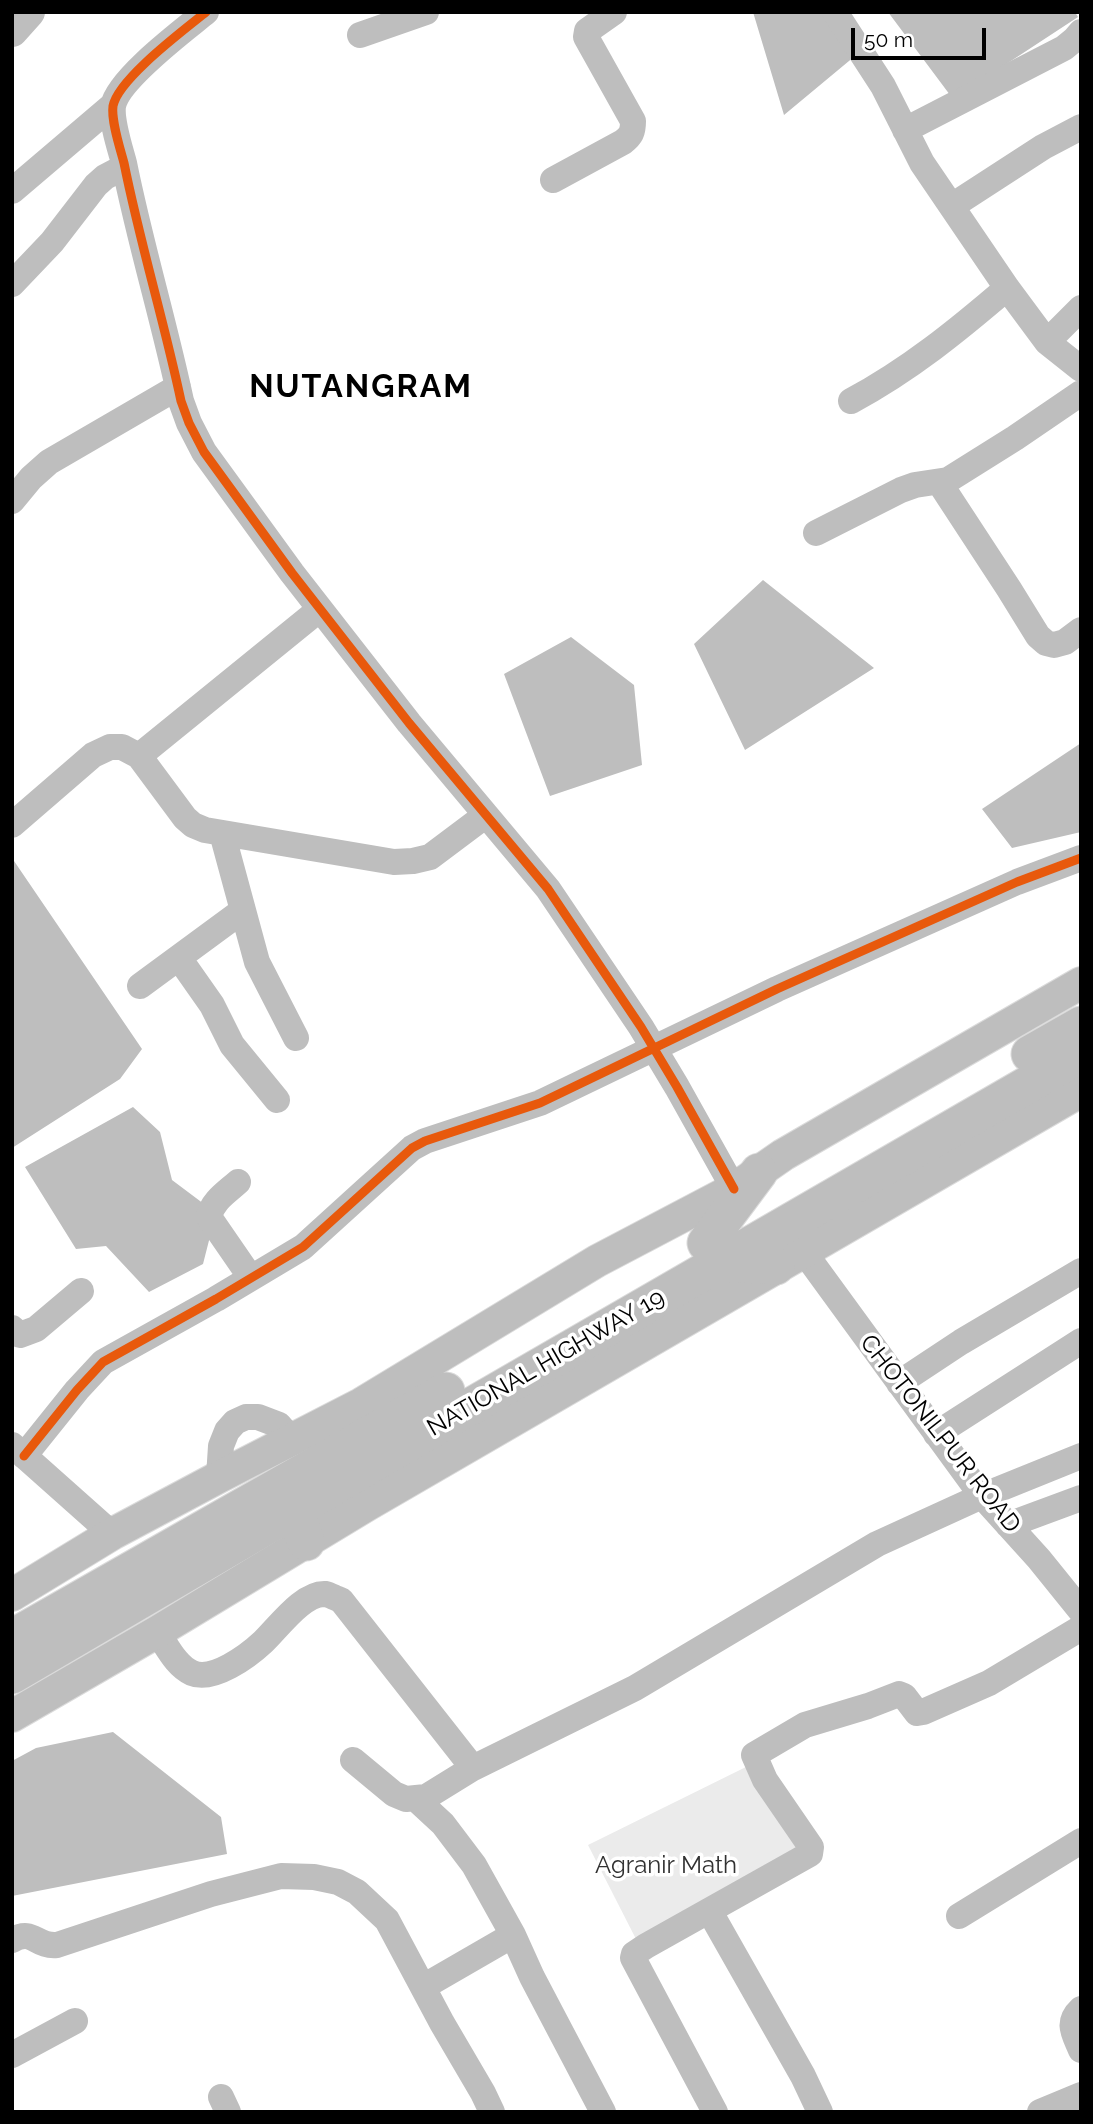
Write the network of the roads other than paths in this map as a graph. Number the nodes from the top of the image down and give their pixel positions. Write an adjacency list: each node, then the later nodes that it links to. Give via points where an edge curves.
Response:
1 (206, 12): 7 (street, via 148,59)
2 (426, 12): 6 (street)
3 (614, 12): 11 (street, via 587,31 586,37 633,121 631,136)
4 (835, 12): 9 (street, via 883,86)
5 (1081, 32): 9 (street, via 1064,48)
6 (360, 35)
7 (113, 105): 10 (street); 12 (street)
8 (1081, 127): 13 (street)
9 (905, 130): 13 (street)
10 (124, 167): 14 (street, via 96,186); 19 (street)
11 (553, 180)
12 (12, 191)
13 (951, 206): 15 (street)
14 (12, 284)
15 (1007, 288): 17 (street); 21 (street, via 918,360)
16 (1081, 308): 17 (street)
17 (1047, 342): 18 (street)
18 (1081, 369)
19 (178, 387): 23 (street, via 49,462); 25 (street, via 189,424 204,452)
20 (1081, 393): 22 (street, via 963,472)
21 (852, 401)
22 (939, 482): 24 (street, via 901,491); 26 (street, via 1038,636 1054,645)
23 (12, 501)
24 (816, 533)
25 (320, 609): 27 (street); 28 (street)
26 (1081, 630)
27 (139, 756): 29 (street, via 122,747 93,755); 30 (street, via 185,818)
28 (486, 815): 30 (street, via 430,857 413,862); 38 (street, via 548,889)
29 (12, 825)
30 (222, 833): 32 (street)
31 (1081, 858): 38 (street, via 1017,882)
32 (243, 911): 33 (street); 37 (street, via 257,961)
33 (179, 958): 35 (street); 41 (street, via 212,1005 232,1045)
34 (1081, 983): 42 (main road)
35 (140, 986)
36 (1081, 1025): 44 (highway)
37 (296, 1038)
38 (653, 1047): 42 (street); 47 (street, via 540,1103 412,1148 303,1247)
39 (1081, 1054): 44 (highway, NATIONAL HIGHWAY 19)
40 (1081, 1091): 45 (main road)
41 (277, 1100)
42 (746, 1180): 44 (highway); 53 (main road, via 597,1261 361,1404)
43 (238, 1182): 47 (street, via 216,1202 209,1217)
44 (713, 1253): 45 (highway); 60 (highway, NATIONAL HIGHWAY 19); 66 (highway)
45 (790, 1259): 51 (street, CHOTONILPUR ROAD); 60 (main road)
46 (1081, 1271): 51 (street)
47 (251, 1278): 54 (street, via 103,1362)
48 (81, 1291): 49 (street, via 28,1334 20,1335)
49 (12, 1328)
50 (1081, 1341): 52 (street)
51 (899, 1383): 52 (street, CHOTONILPUR ROAD)
52 (936, 1434): 57 (street, CHOTONILPUR ROAD)
53 (292, 1440): 56 (main road); 56 (street, via 279,1425 258,1417 235,1422 221,1446)
54 (16, 1450): 61 (street)
55 (1081, 1455): 57 (street)
56 (219, 1477): 61 (main road)
57 (982, 1496): 59 (street, CHOTONILPUR ROAD); 70 (street, via 877,1544 635,1688)
58 (1081, 1499): 59 (street)
59 (1008, 1525): 63 (street, CHOTONILPUR ROAD)
60 (300, 1526): 65 (main road); 67 (highway, NATIONAL HIGHWAY 19)
61 (112, 1535): 62 (main road)
62 (12, 1595)
63 (1081, 1611)
64 (1081, 1628): 73 (street, via 989,1683 923,1712 917,1713 899,1694 805,1725 754,1755 811,1851)
65 (157, 1632): 68 (main road); 70 (street, via 177,1661 201,1676 218,1672 246,1655 308,1599 325,1594 341,1600)
66 (12, 1638)
67 (12, 1675)
68 (12, 1716)
69 (353, 1760): 71 (street, via 394,1794)
70 (473, 1768): 71 (street)
71 (416, 1799): 75 (street, via 469,1857)
72 (1081, 1842): 74 (street)
73 (710, 1912): 85 (street, via 639,1950 633,1958); 86 (street)
74 (959, 1916)
75 (513, 1935): 77 (street); 84 (street)
76 (12, 1940): 77 (street, via 28,1935 46,1946 57,1945 211,1894 281,1876 314,1877 357,1892 387,1920)
77 (422, 1987): 83 (street)
78 (1081, 2009): 80 (street, via 1073,2018 1072,2029)
79 (75, 2021): 81 (street)
80 (1081, 2050)
81 (12, 2055)
82 (1081, 2095): 87 (street)
83 (492, 2112)
84 (603, 2112)
85 (715, 2112)
86 (820, 2112)
87 (1040, 2112)

